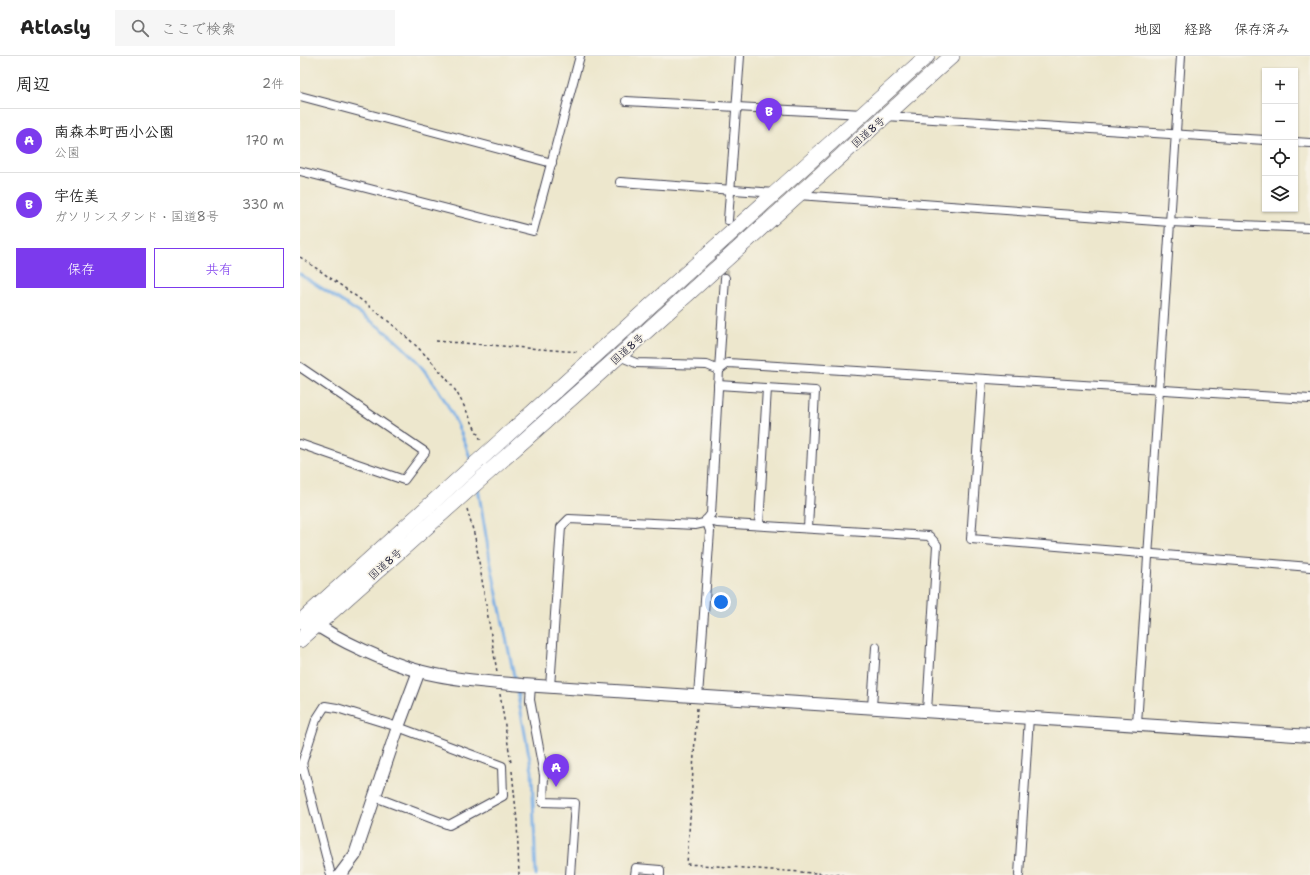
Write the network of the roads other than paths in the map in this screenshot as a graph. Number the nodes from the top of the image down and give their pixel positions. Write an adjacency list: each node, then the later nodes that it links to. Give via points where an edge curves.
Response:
1 (580, 56): 15 (street)
2 (740, 56): 8 (street)
3 (927, 56): 9 (highway, 国道8号)
4 (952, 56): 10 (highway, 国道8号)
5 (1181, 56): 11 (street)
6 (300, 96): 15 (street)
7 (626, 101): 8 (street)
8 (736, 107): 9 (street); 18 (street)
9 (863, 114): 19 (highway, 国道8号)
10 (885, 116): 11 (street); 20 (highway, 国道8号)
11 (1176, 135): 12 (street); 22 (street)
12 (1262, 140)
13 (1298, 142): 14 (street)
14 (1310, 143)
15 (552, 163): 16 (street, via 533,231)
16 (300, 170)
17 (620, 182): 18 (street)
18 (730, 190): 19 (street); 21 (street)
19 (776, 193): 39 (highway, 国道8号)
20 (798, 195): 22 (street); 25 (highway, 国道8号)
21 (728, 220)
22 (1170, 222): 23 (street); 31 (street)
23 (1310, 228)
24 (725, 278): 27 (street)
25 (619, 356): 27 (street, via 636,363 707,365); 39 (highway, 国道8号, via 492,470)
26 (300, 367): 33 (street, via 425,452 404,480)
27 (719, 370): 28 (street, via 728,363); 29 (street)
28 (982, 379): 31 (street); 37 (street, via 971,539)
29 (718, 385): 30 (street); 34 (street, via 711,514)
30 (767, 388): 35 (street); 36 (street, via 815,391)
31 (1159, 390): 32 (street); 37 (street)
32 (1310, 399)
33 (300, 444)
34 (706, 520): 35 (street); 44 (street, via 695,525 569,519 561,527); 45 (street, via 710,531)
35 (759, 525): 36 (street)
36 (808, 528): 47 (street, via 930,536 937,545)
37 (1148, 555): 38 (street); 49 (street)
38 (1310, 567)
39 (306, 620): 40 (highway, 国道8号); 42 (street, via 368,652)
40 (300, 640)
41 (876, 647): 46 (street)
42 (419, 671): 43 (street); 50 (street)
43 (522, 685): 44 (street); 56 (street, via 530,700 544,775 543,802 575,803)
44 (550, 687): 45 (street)
45 (698, 696): 46 (street)
46 (872, 707): 47 (street)
47 (927, 711): 48 (street)
48 (1029, 717): 49 (street); 59 (street)
49 (1137, 724): 51 (street)
50 (398, 727): 52 (street, via 325,706 316,720); 53 (street); 53 (street, via 502,766 503,796 449,825)
51 (1310, 736)
52 (301, 767): 54 (street)
53 (375, 797): 55 (street, via 355,855)
54 (331, 875)
55 (340, 875)
56 (570, 875)
57 (635, 875): 58 (street, via 636,868 660,870)
58 (660, 875)
59 (1019, 875)

